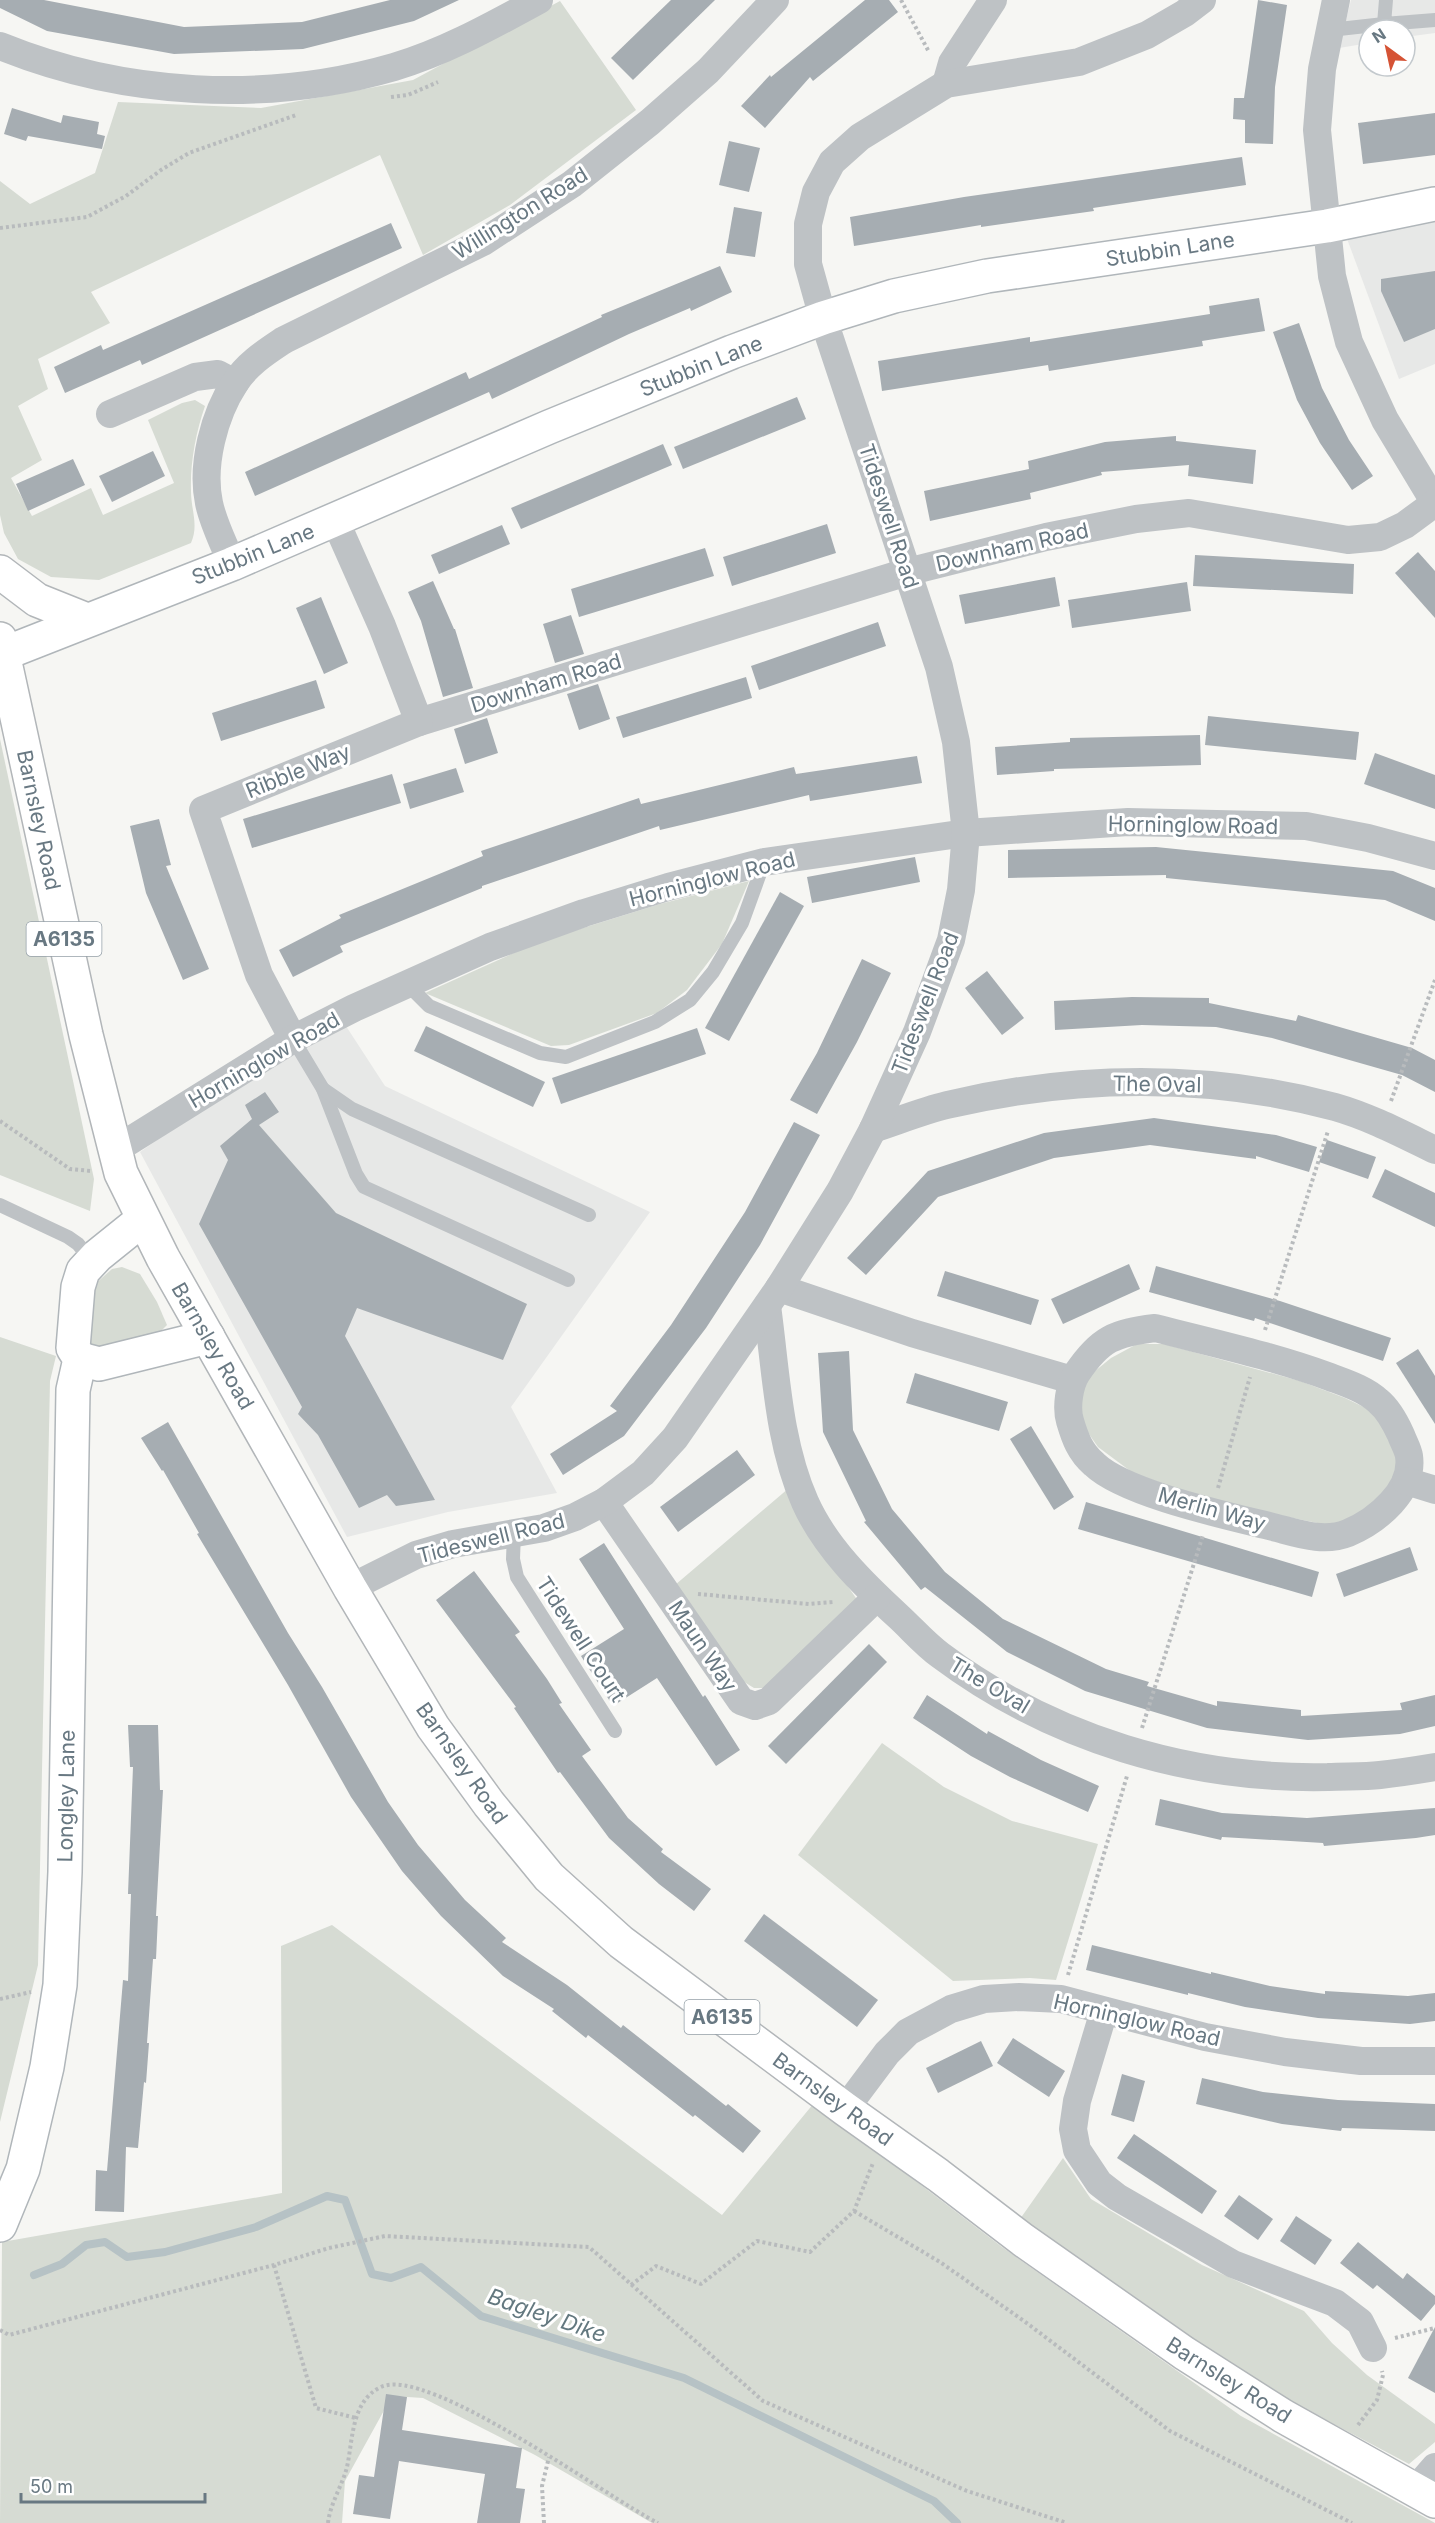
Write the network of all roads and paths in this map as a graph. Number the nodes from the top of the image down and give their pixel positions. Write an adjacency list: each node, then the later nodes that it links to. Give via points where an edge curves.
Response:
1 (539, 0): 13 (street, via 480,32 395,66 320,83 179,89 64,69)
2 (776, 0): 22 (street, Willington Road, via 708,71 572,184 483,242 284,340 256,359)
3 (901, 0): 15 (path)
4 (993, 0): 15 (street, via 952,63)
5 (1202, 0): 15 (street, Tideswell Road, via 1147,35 1079,62)
6 (1336, 0): 12 (street)
7 (1386, 0): 8 (lane)
8 (1384, 18)
9 (1435, 20): 10 (lane)
10 (1417, 21)
11 (1357, 27): 12 (lane)
12 (1329, 30): 19 (street, via 1317,130)
13 (0, 46)
14 (445, 80): 16 (path, via 408,95)
15 (946, 84): 21 (street, Tideswell Road, via 860,137 832,162 816,192 808,224 808,264)
16 (386, 98)
17 (301, 113): 20 (path, via 189,153 87,217)
18 (1435, 204): 19 (main road, Stubbin Lane)
19 (1327, 226): 21 (main road, Stubbin Lane, via 987,276 894,296); 24 (street, via 1332,276 1349,342 1385,420)
20 (0, 228)
21 (823, 318): 25 (main road, Stubbin Lane, via 560,423); 28 (street, Tideswell Road)
22 (235, 383): 23 (street, via 218,374 195,377); 26 (street, Willington Road, via 212,437 206,469 209,504)
23 (110, 414)
24 (1435, 503): 28 (street, Downham Road, via 1406,525 1380,537 1348,540 1189,513 1046,537)
25 (335, 520): 26 (main road, Stubbin Lane); 31 (street)
26 (232, 564): 29 (main road, Stubbin Lane)
27 (0, 572): 29 (main road, via 37,600)
28 (907, 572): 31 (street, Downham Road); 32 (street, Tideswell Road, via 939,667 956,742)
29 (87, 620): 30 (main road, Stubbin Lane)
30 (2, 647): 44 (main road, Barnsley Road / A6135, via 68,956)
31 (419, 722): 37 (street, Ribble Way, via 203,810 259,975)
32 (966, 833): 33 (street, Horninglow Road, via 1128,822 1306,826); 34 (street, Horninglow Road); 42 (street, Tideswell Road, via 962,890 951,940 917,1032)
33 (1435, 856)
34 (764, 862): 36 (street, Horninglow Road, via 584,913 490,947); 36 (lane, via 742,923 713,972 690,1000 654,1022 566,1057 540,1053 429,1006)
35 (1435, 980): 41 (path)
36 (408, 985): 37 (street, Horninglow Road)
37 (293, 1039): 38 (lane); 44 (street, Horninglow Road)
38 (323, 1089): 46 (lane, via 352,1109); 49 (lane, via 364,1186)
39 (1335, 1107): 41 (street, The Oval); 42 (street, The Oval, via 1206,1084 1066,1084 945,1105); 52 (path)
40 (0, 1121): 44 (path, via 70,1169)
41 (1382, 1124): 43 (street, The Oval)
42 (873, 1130): 50 (street, Tideswell Road, via 840,1191)
43 (1435, 1150)
44 (118, 1161): 47 (main road, Barnsley Road / A6135)
45 (0, 1205): 48 (lane, via 68,1237)
46 (589, 1215)
47 (143, 1219): 48 (main road, Longley Lane); 51 (main road, Barnsley Road / A6135)
48 (92, 1261): 53 (main road, Longley Lane, via 82,1271 78,1287 73,1348)
49 (568, 1280)
50 (773, 1297): 54 (street); 57 (street, Tideswell Road, via 675,1438 643,1473); 62 (street, The Oval, via 777,1391 787,1448 805,1503 839,1557)
51 (208, 1337): 53 (main road, via 99,1364); 60 (main road, Barnsley Road / A6135)
52 (1257, 1354): 54 (street, Merlin Way, via 1155,1328 1129,1331 1103,1342); 55 (street, Merlin Way, via 1354,1386 1379,1401 1397,1426 1409,1456); 58 (path)
53 (80, 1359): 72 (main road, Longley Lane, via 73,1390 60,1985 47,2067 23,2169)
54 (1072, 1380): 58 (street, Merlin Way, via 1068,1414 1077,1445 1094,1465 1129,1485)
55 (1407, 1481): 56 (street); 58 (street, Merlin Way, via 1395,1499 1373,1517 1347,1533 1317,1538)
56 (1435, 1490)
57 (604, 1502): 59 (street, Tideswell Road, via 544,1528); 61 (street, Maun Way)
58 (1210, 1512): 64 (path)
59 (514, 1533): 60 (street, Tideswell Road, via 416,1555); 63 (lane, Tidewell Court, via 517,1577)
60 (350, 1588): 69 (main road, Barnsley Road / A6135, via 434,1727 489,1804 549,1877 621,1942)
61 (666, 1592): 62 (path, via 809,1604); 62 (street, Maun Way, via 741,1701 755,1706 769,1701)
62 (877, 1597): 64 (street, The Oval, via 939,1654 1002,1695 1059,1724)
63 (615, 1731)
64 (1134, 1754): 65 (street, The Oval, via 1205,1770 1284,1778 1378,1776); 66 (path)
65 (1435, 1767)
66 (1061, 1999): 67 (street, Horninglow Road); 69 (street, Horninglow Road, via 984,1999 928,2020 908,2032 888,2053)
67 (1104, 2011): 68 (street, Horninglow Road, via 1205,2037 1285,2052 1361,2061); 77 (street, via 1077,2101 1073,2129 1077,2150 1099,2183 1233,2264 1335,2303 1360,2322)
68 (1435, 2061)
69 (845, 2109): 70 (main road, Barnsley Road / A6135)
70 (884, 2137): 71 (path); 79 (main road, Barnsley Road / A6135, via 1184,2353)
71 (854, 2211): 74 (path, via 810,2253 757,2241 701,2284 656,2266); 86 (path, via 940,2262 1170,2431)
72 (0, 2225)
73 (274, 2265): 74 (path, via 385,2236 589,2247); 76 (path, via 9,2335); 78 (path, via 316,2408)
74 (631, 2284): 85 (path, via 763,2401 967,2491)
75 (1435, 2328): 77 (path, via 1405,2334)
76 (0, 2330)
77 (1373, 2348): 79 (path, via 1383,2374 1377,2400 1363,2421)
78 (356, 2418): 80 (path, via 367,2397 395,2383 426,2390 471,2410); 82 (path, via 347,2467)
79 (1334, 2444): 81 (main road, Barnsley Road / A6135)
80 (549, 2457): 83 (path, via 542,2486); 84 (path)
81 (1428, 2486)
82 (328, 2523)
83 (544, 2523)
84 (658, 2523)
85 (1066, 2523)
86 (1352, 2523)

